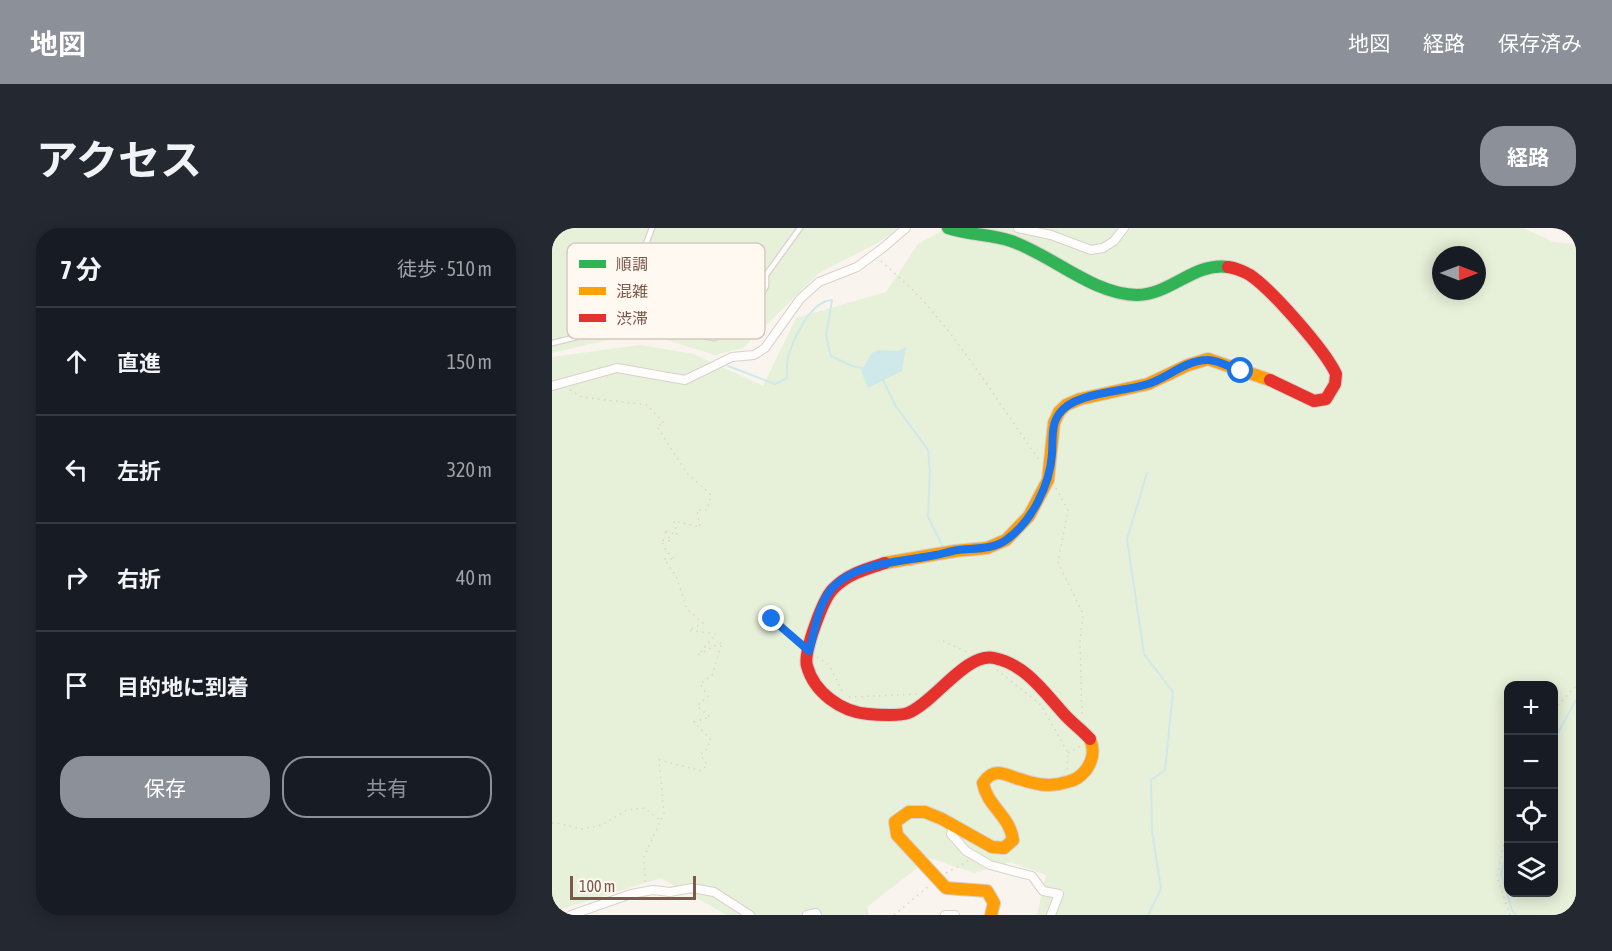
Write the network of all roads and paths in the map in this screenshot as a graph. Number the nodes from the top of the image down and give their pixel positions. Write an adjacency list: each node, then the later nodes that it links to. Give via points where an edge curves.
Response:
1 (652, 228): 7 (lane)
2 (800, 228): 9 (lane, via 766,275)
3 (906, 228): 8 (street)
4 (948, 228): 13 (street, via 1010,241 1125,294 1153,294 1206,267 1240,270 1256,280 1289,314 1336,373 1335,385 1326,399 1314,401 1277,383 1208,359 1148,384 1080,399 1066,405 1054,423)
5 (1018, 228): 6 (street, via 1091,250 1103,249)
6 (1124, 228)
7 (646, 243)
8 (874, 255): 12 (street, via 857,267 819,282 800,299 765,348 754,355 732,357 685,380 617,368); 13 (path, via 925,302)
9 (765, 288)
10 (570, 339): 11 (lane)
11 (552, 344)
12 (555, 385): 26 (path, via 582,397 647,405 664,423 657,426 686,472 711,495 707,510 697,510 700,527 674,521 677,535 664,530 671,541 661,540 675,559 664,559 676,576 687,609 703,623 689,630 716,634 698,655 722,642 712,675 700,684 708,696 698,706 710,717 694,722 711,740 700,755 707,764 702,771 659,759 664,813)
13 (1049, 474): 16 (street, via 1029,516 1006,540 996,545 884,563 854,573 838,584 816,621); 22 (path, via 1068,510 1058,562 1083,614)
14 (772, 619): 16 (path)
15 (943, 640): 17 (path)
16 (809, 651): 20 (path, via 829,664 845,697); 20 (street, via 806,664 817,687 826,697 851,710 907,714)
17 (978, 658): 20 (street); 22 (street, via 1008,662 1039,684)
18 (995, 669): 24 (path, via 1041,705)
19 (1576, 686): 21 (path)
20 (935, 694)
21 (1558, 705)
22 (1082, 731): 23 (street)
23 (1091, 741): 24 (path); 25 (street, via 1093,756 1088,767 1078,779)
24 (1068, 753): 25 (path)
25 (1066, 782): 28 (street, via 1042,786 1000,774 986,777 986,796 1012,828 1013,840 1005,849 986,847)
26 (660, 820): 27 (path, via 644,808 627,810 602,825 581,829); 30 (path, via 644,857)
27 (552, 823)
28 (953, 825): 37 (street, via 920,813 907,813 895,822 897,836 946,888 987,891 994,903); 38 (street, via 951,834 966,851 990,865 1032,876 1043,891 1059,894)
29 (1504, 843): 39 (path, via 1497,877)
30 (645, 892): 31 (street); 32 (street, via 692,888 714,892)
31 (571, 915)
32 (750, 915)
33 (807, 915): 34 (street)
34 (817, 915)
35 (945, 915): 36 (street)
36 (955, 915)
37 (991, 915)
38 (1051, 915)
39 (1510, 915)

